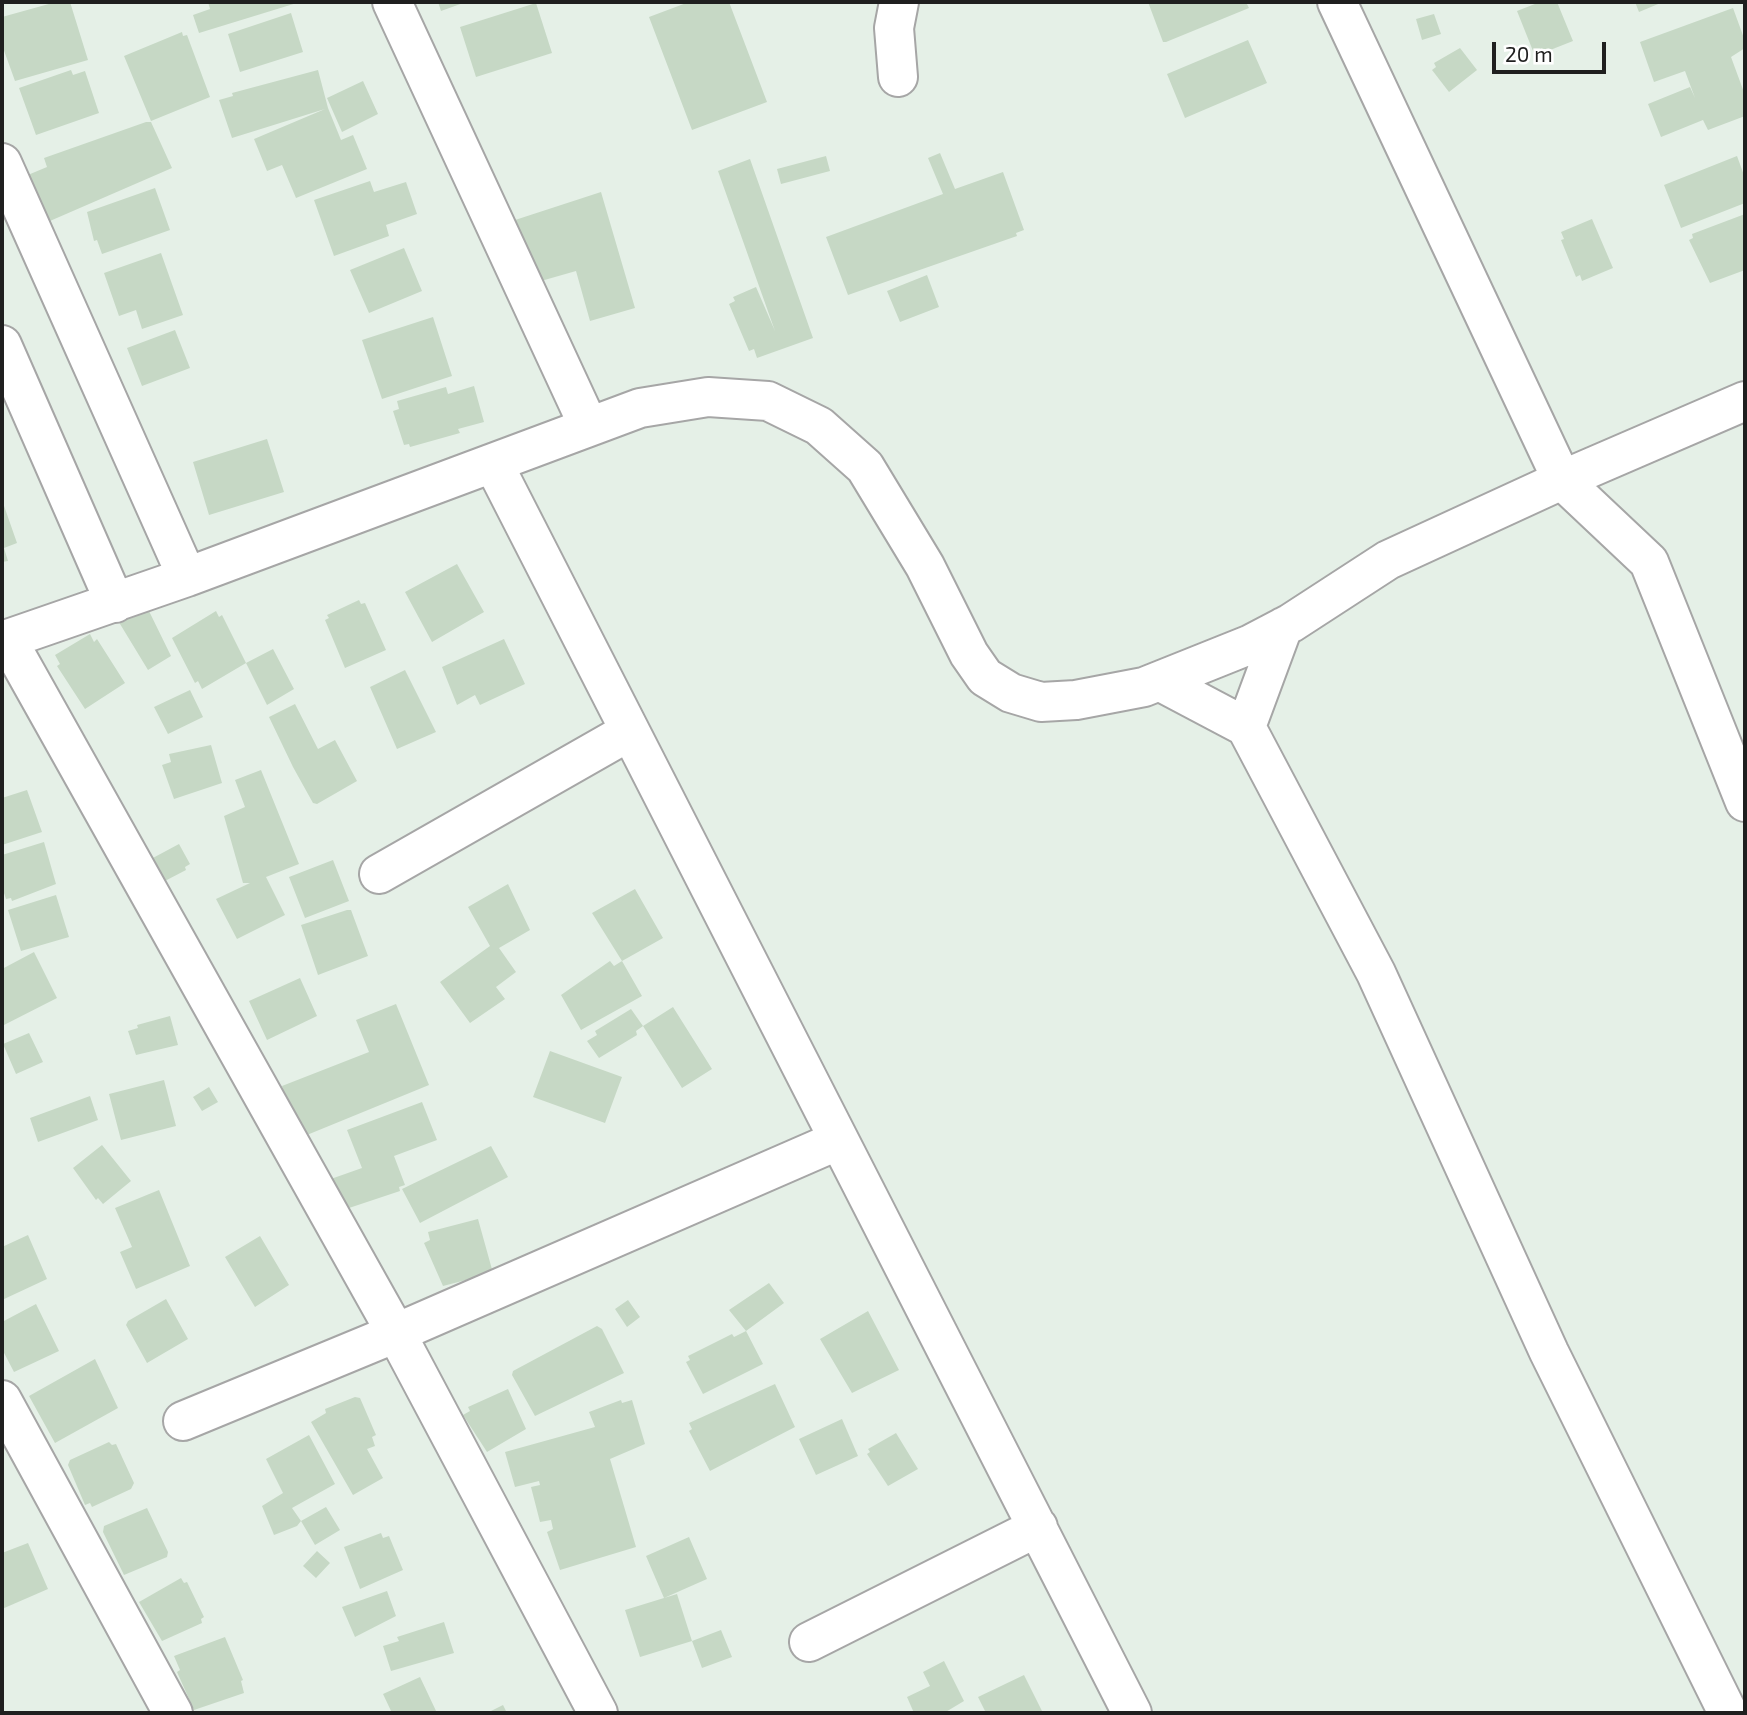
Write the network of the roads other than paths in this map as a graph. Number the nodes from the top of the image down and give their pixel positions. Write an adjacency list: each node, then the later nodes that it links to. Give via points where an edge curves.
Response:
1 (392, 2): 8 (street)
2 (899, 2): 4 (street, via 894,28)
3 (1336, 2): 10 (street)
4 (898, 77)
5 (2, 163): 11 (street)
6 (2, 345): 12 (street)
7 (1745, 401): 10 (street)
8 (589, 427): 9 (street); 15 (street, via 640,408 708,397 768,401 819,426 865,467 985,677 1011,693 1041,702 1076,700)
9 (492, 463): 11 (street); 17 (street)
10 (1562, 480): 13 (street, via 1388,560); 18 (street, via 1649,562)
11 (187, 577): 12 (street)
12 (115, 603): 14 (street)
13 (1283, 627): 15 (street); 16 (street)
14 (4, 640): 21 (street)
15 (1159, 681): 16 (street)
16 (1246, 727): 29 (street, via 1376,973 1549,1352)
17 (630, 731): 19 (street); 20 (street)
18 (1745, 802)
19 (379, 874)
20 (839, 1140): 21 (street); 24 (street)
21 (396, 1333): 23 (street); 27 (street)
22 (2, 1400): 26 (street)
23 (183, 1420)
24 (1038, 1527): 25 (street); 28 (street)
25 (809, 1642)
26 (173, 1713)
27 (598, 1713)
28 (1132, 1713)
29 (1728, 1713)

